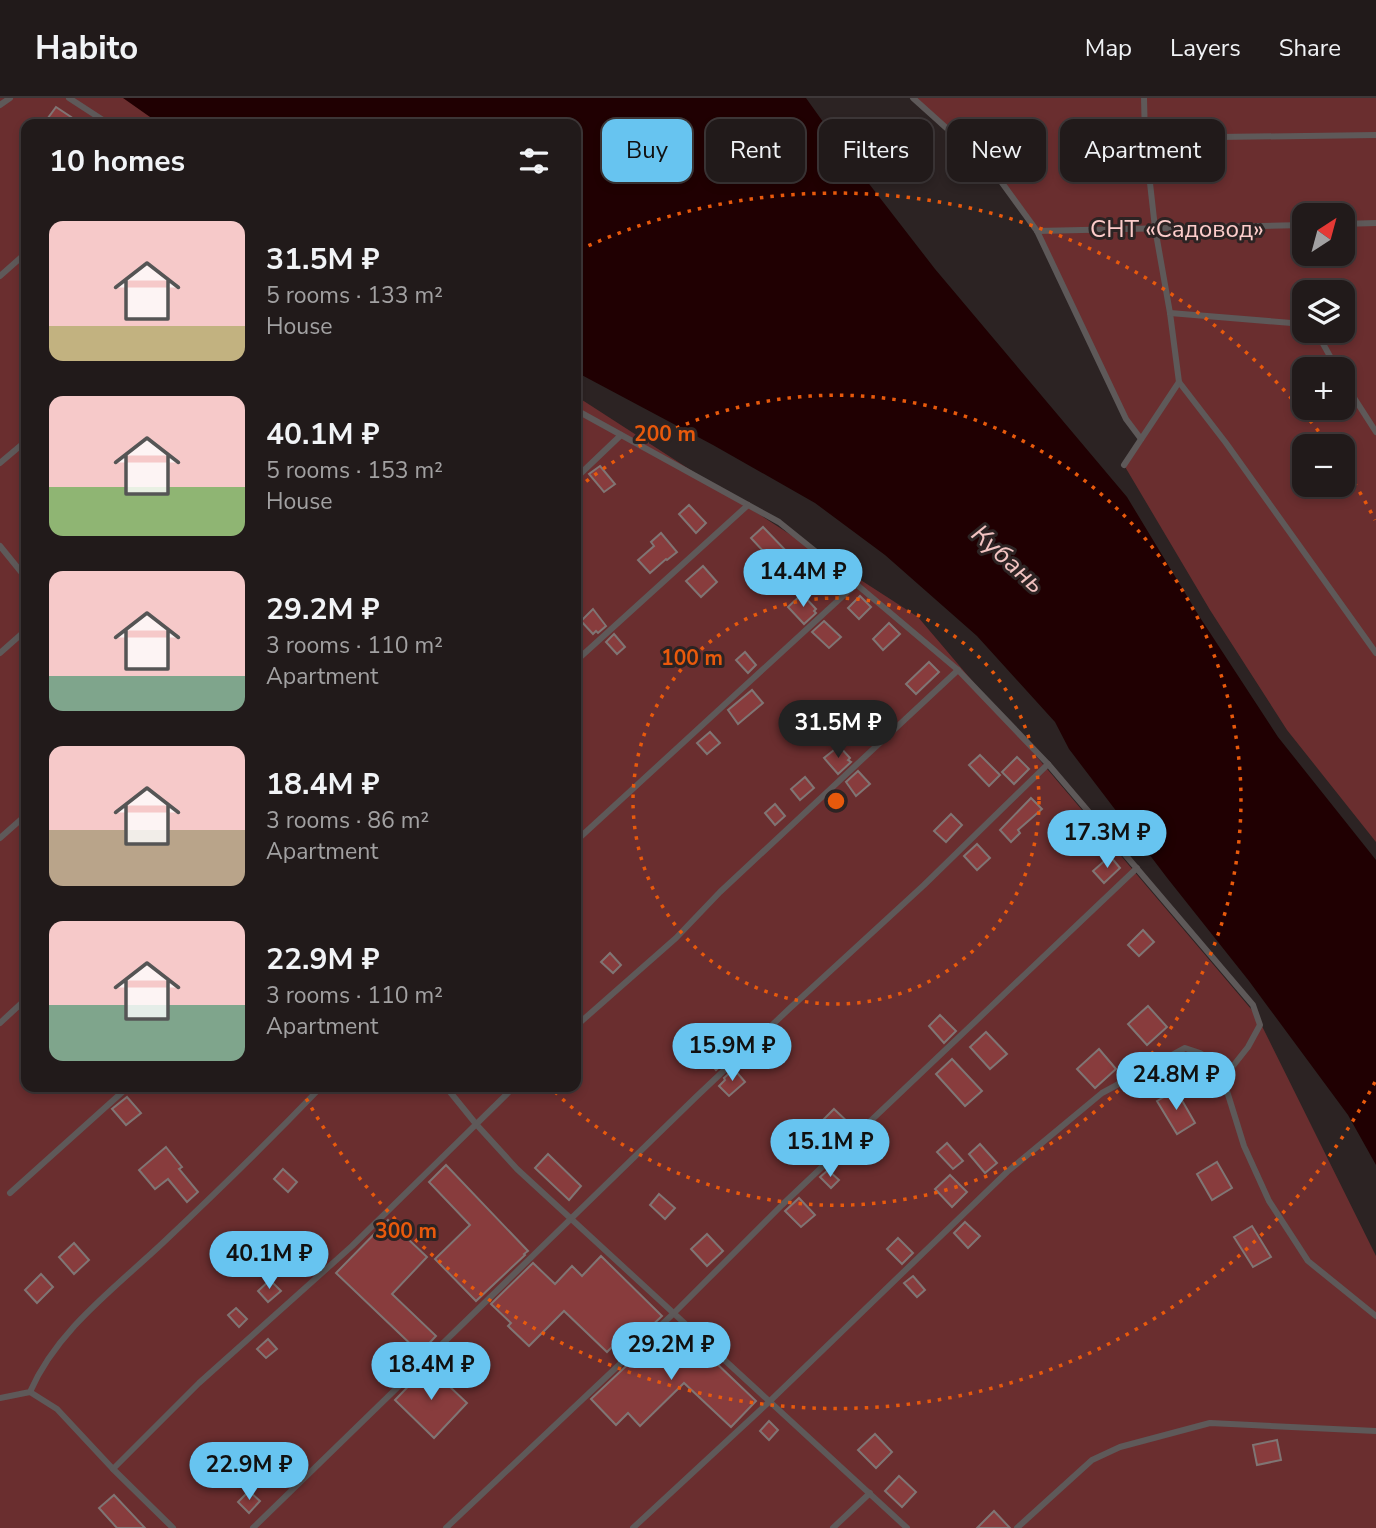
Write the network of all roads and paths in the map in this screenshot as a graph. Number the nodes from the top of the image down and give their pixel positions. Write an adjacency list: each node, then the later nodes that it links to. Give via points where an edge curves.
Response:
1 (10, 98): 5 (lane)
2 (69, 98): 6 (lane)
3 (913, 98): 15 (lane, via 992,169)
4 (1144, 98): 7 (lane)
5 (0, 105)
6 (101, 119)
7 (1145, 119)
8 (1376, 135): 9 (lane)
9 (1225, 137)
10 (1150, 182): 14 (lane)
11 (1376, 223): 12 (lane)
12 (1355, 224)
13 (1292, 225): 14 (lane)
14 (1155, 228): 15 (lane); 18 (lane)
15 (1037, 231): 25 (lane, via 1126,419)
16 (21, 257): 17 (lane)
17 (0, 276)
18 (1170, 313): 19 (lane); 20 (lane)
19 (1292, 323)
20 (1179, 382): 25 (lane); 36 (lane)
21 (1355, 399): 23 (lane)
22 (581, 413): 24 (lane)
23 (1376, 432)
24 (621, 435): 29 (lane); 30 (lane)
25 (1141, 439): 28 (lane)
26 (21, 445): 27 (lane)
27 (0, 463)
28 (1124, 465)
29 (581, 473)
30 (748, 505): 33 (lane, via 779,522); 37 (lane)
31 (0, 546): 32 (lane)
32 (21, 572)
33 (856, 584): 38 (lane); 41 (lane)
34 (21, 634): 35 (lane)
35 (0, 653)
36 (1376, 653)
37 (581, 656)
38 (958, 670): 39 (lane); 45 (lane, via 720,892 676,939)
39 (1048, 764): 43 (lane); 54 (lane)
40 (21, 819): 42 (lane)
41 (581, 836)
42 (0, 838)
43 (1137, 869): 47 (lane, via 1252,1004 1260,1025); 55 (lane)
44 (21, 1004): 46 (lane)
45 (581, 1022)
46 (0, 1023)
47 (1229, 1071): 56 (lane, via 1226,1088 1233,1112 1269,1201 1308,1261); 59 (lane, via 1185,1048 1102,1093 1007,1172)
48 (122, 1092): 53 (lane)
49 (316, 1092): 57 (lane, via 72,1327)
50 (450, 1092): 52 (lane)
51 (509, 1092): 52 (lane)
52 (476, 1124): 54 (lane); 61 (lane)
53 (10, 1193)
54 (570, 1218): 55 (lane); 64 (lane)
55 (674, 1313): 59 (lane); 65 (lane)
56 (1376, 1316)
57 (30, 1392): 58 (lane); 61 (lane, via 57,1409)
58 (0, 1398)
59 (770, 1401): 62 (lane); 66 (lane)
60 (1376, 1431): 69 (lane, via 1210,1423 1171,1433 1092,1460)
61 (113, 1469): 63 (lane)
62 (870, 1493): 67 (lane); 68 (lane)
63 (173, 1528)
64 (253, 1528)
65 (446, 1528)
66 (633, 1528)
67 (833, 1528)
68 (907, 1528)
69 (1017, 1528)

